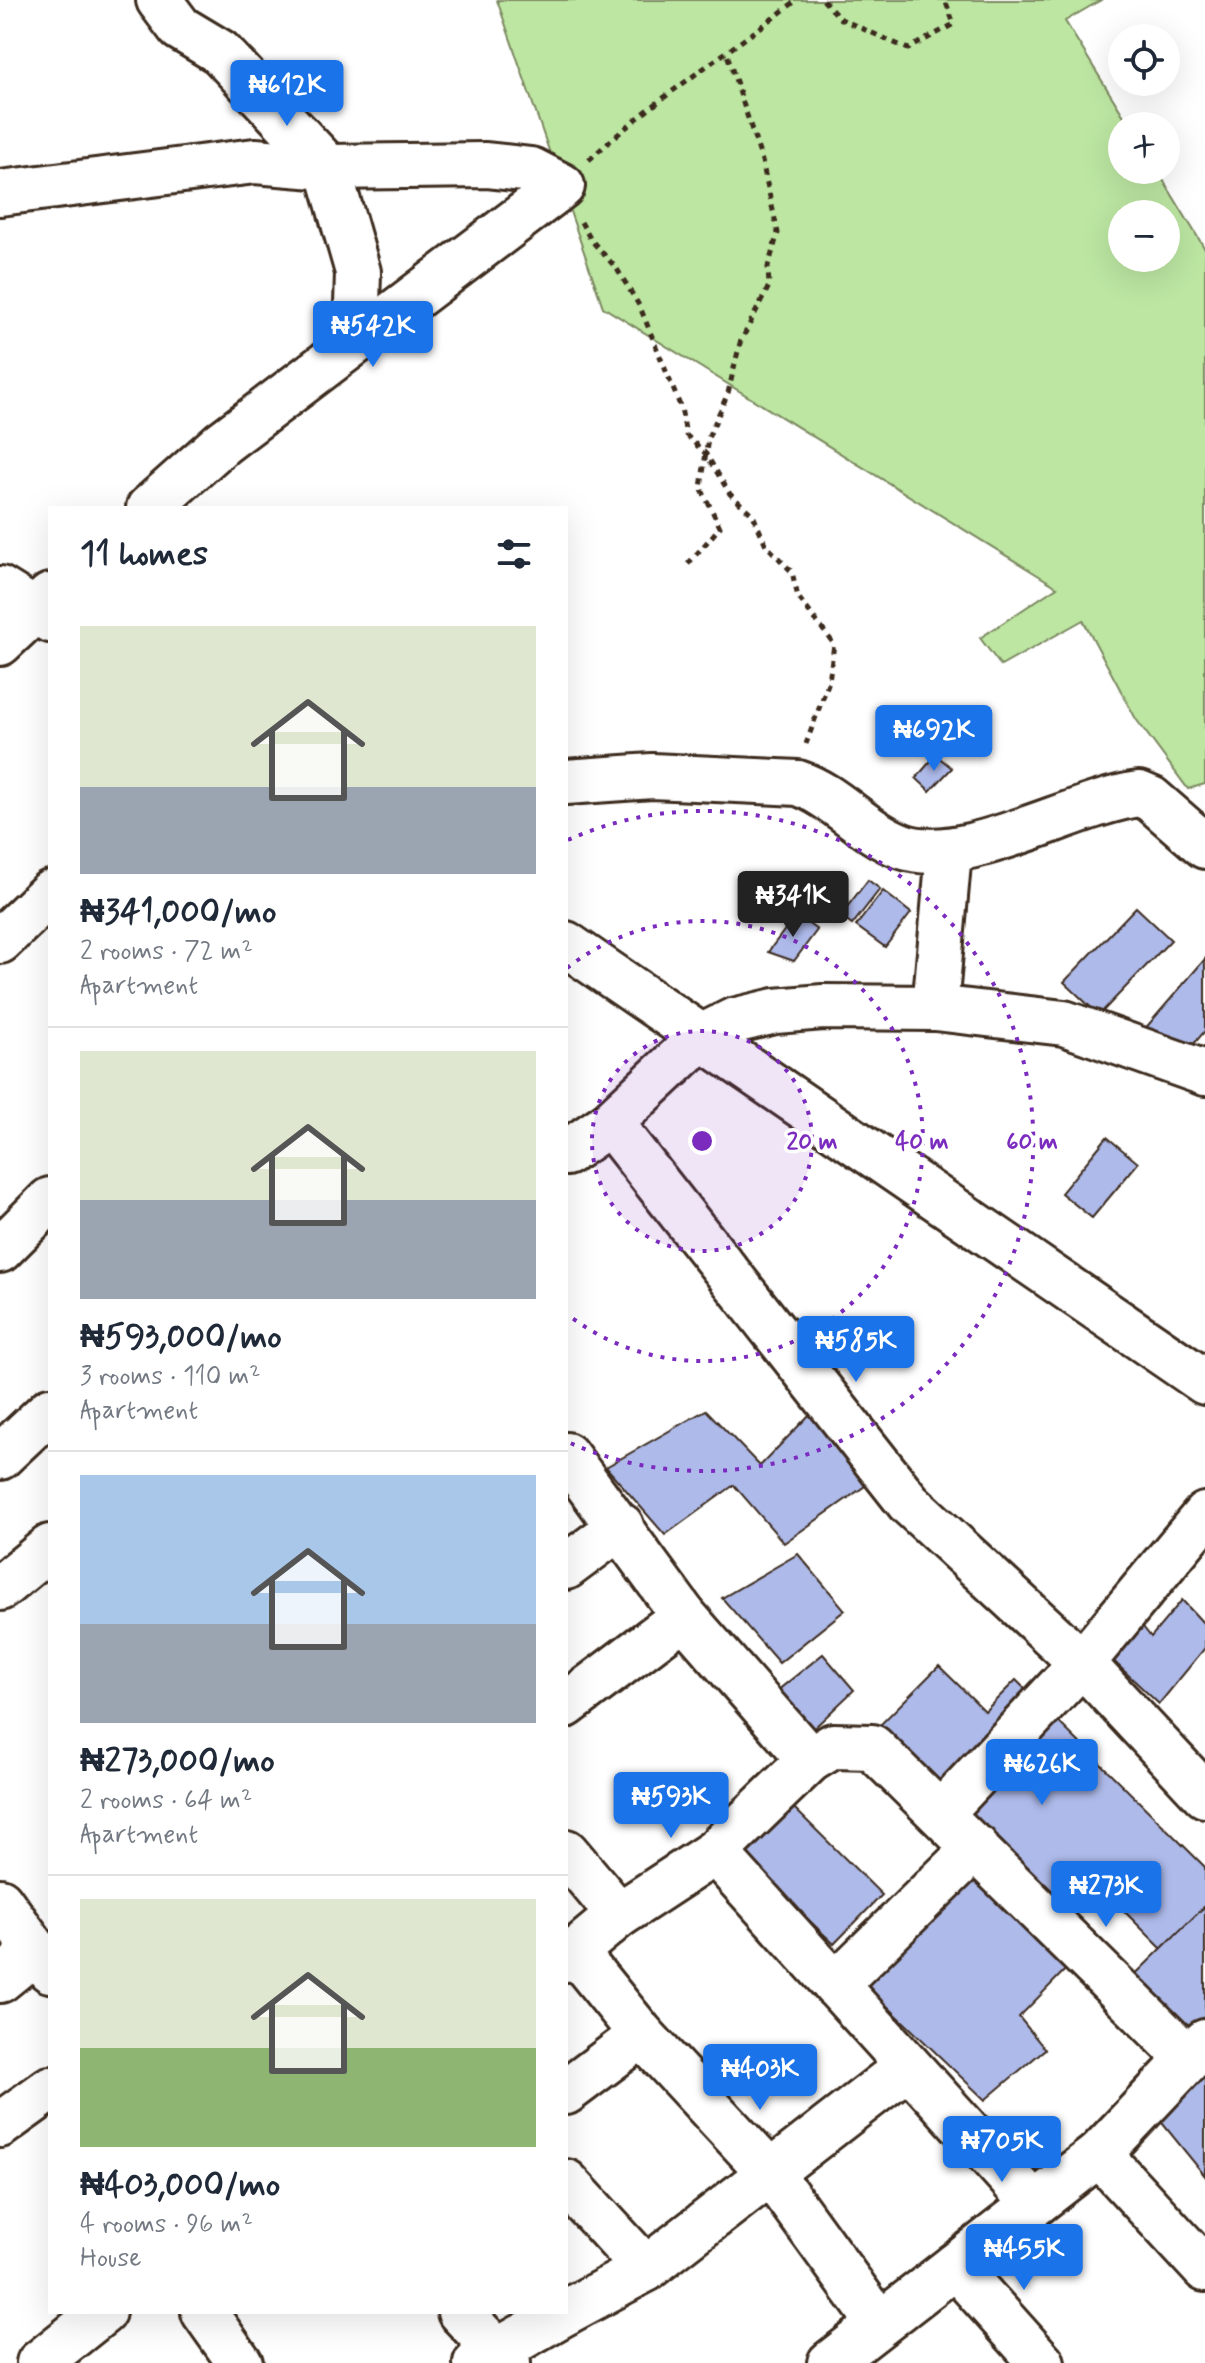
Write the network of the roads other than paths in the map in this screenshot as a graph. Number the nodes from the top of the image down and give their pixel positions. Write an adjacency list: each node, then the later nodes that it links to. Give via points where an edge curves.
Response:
1 (159, 0): 2 (street, via 180,28 220,52)
2 (328, 167): 3 (street, via 255,161); 4 (street, via 358,272); 4 (street, via 486,165 531,170 562,186)
3 (0, 193)
4 (356, 339): 5 (street, via 222,443)
5 (151, 506)
6 (34, 604): 7 (street)
7 (0, 643)
8 (568, 782): 10 (street, via 652,776 790,782 819,790 903,847)
9 (1205, 846): 10 (street, via 1139,794)
10 (949, 852): 14 (street)
11 (48, 895): 12 (street)
12 (0, 941)
13 (568, 945): 15 (street)
14 (935, 1008): 15 (street, via 775,1011 733,1021); 16 (street, via 1064,1023)
15 (703, 1036): 17 (street); 21 (street)
16 (1203, 1068)
17 (610, 1123): 18 (street); 31 (street, via 909,1503)
18 (568, 1152)
19 (48, 1202): 20 (street)
20 (0, 1250)
21 (1205, 1382)
22 (48, 1412): 23 (street)
23 (0, 1457)
24 (568, 1458): 26 (street)
25 (1205, 1515): 31 (street)
26 (621, 1526): 28 (street); 30 (street)
27 (48, 1551): 29 (street)
28 (568, 1566)
29 (0, 1588)
30 (684, 1616): 32 (street); 33 (street)
31 (1082, 1663): 34 (street); 35 (street)
32 (568, 1703)
33 (810, 1760): 35 (street, via 833,1746 872,1747); 37 (street)
34 (1205, 1795)
35 (942, 1812): 36 (street)
36 (976, 1847): 44 (street); 46 (street)
37 (715, 1852): 40 (street); 44 (street)
38 (568, 1854): 40 (street)
39 (0, 1901): 42 (street)
40 (619, 1915): 41 (street)
41 (570, 1955): 45 (street)
42 (43, 1960): 43 (street)
43 (0, 1980)
44 (835, 1985): 47 (street)
45 (642, 2035): 49 (street); 52 (street)
46 (1196, 2050): 51 (street)
47 (908, 2066): 52 (street); 54 (street)
48 (48, 2090): 50 (street)
49 (568, 2090)
50 (0, 2125)
51 (1099, 2154): 54 (street); 57 (street)
52 (771, 2174): 56 (street); 63 (street)
53 (568, 2184): 56 (street)
54 (1033, 2203): 55 (street)
55 (955, 2266): 63 (street); 68 (street)
56 (646, 2269): 58 (street)
57 (1205, 2269)
58 (568, 2311)
59 (100, 2314): 65 (street)
60 (205, 2314): 66 (street)
61 (461, 2314): 64 (street)
62 (563, 2314): 64 (street)
63 (879, 2323): 67 (street)
64 (493, 2358)
65 (39, 2363)
66 (240, 2363)
67 (830, 2363)
68 (1042, 2363)

